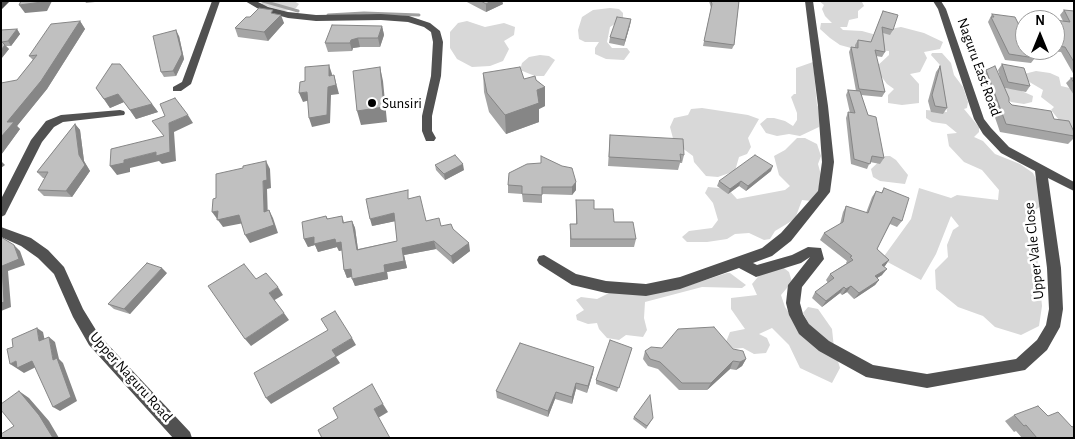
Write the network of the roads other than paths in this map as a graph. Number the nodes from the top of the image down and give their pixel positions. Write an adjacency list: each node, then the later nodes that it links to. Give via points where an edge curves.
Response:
1 (6, 1): 6 (street)
2 (216, 1): 7 (street, via 186,84)
3 (249, 1): 9 (street, via 288,16 409,19 435,31 438,42 436,76 427,116)
4 (809, 1): 15 (street, via 828,159 824,192 786,237 766,252)
5 (937, 1): 10 (street, Naguru East Road, via 979,119 1005,150)
6 (1, 7)
7 (176, 89)
8 (120, 113): 12 (street, via 61,119 50,124 37,140)
9 (430, 138)
10 (1041, 170): 11 (street, Naguru East Road); 15 (street, Upper Vale Close, via 1056,309 1053,327 1042,345 1020,365 927,381 871,372 824,346 804,329 796,315 793,303 795,285 817,259 816,252 808,252 756,272)
11 (1074, 187)
12 (1, 212)
13 (1, 232): 16 (street, Upper Naguru Road, via 38,250 59,271 94,340)
14 (544, 260): 15 (street, via 572,279 606,287 646,290 680,284)
15 (740, 262)
16 (184, 438)

